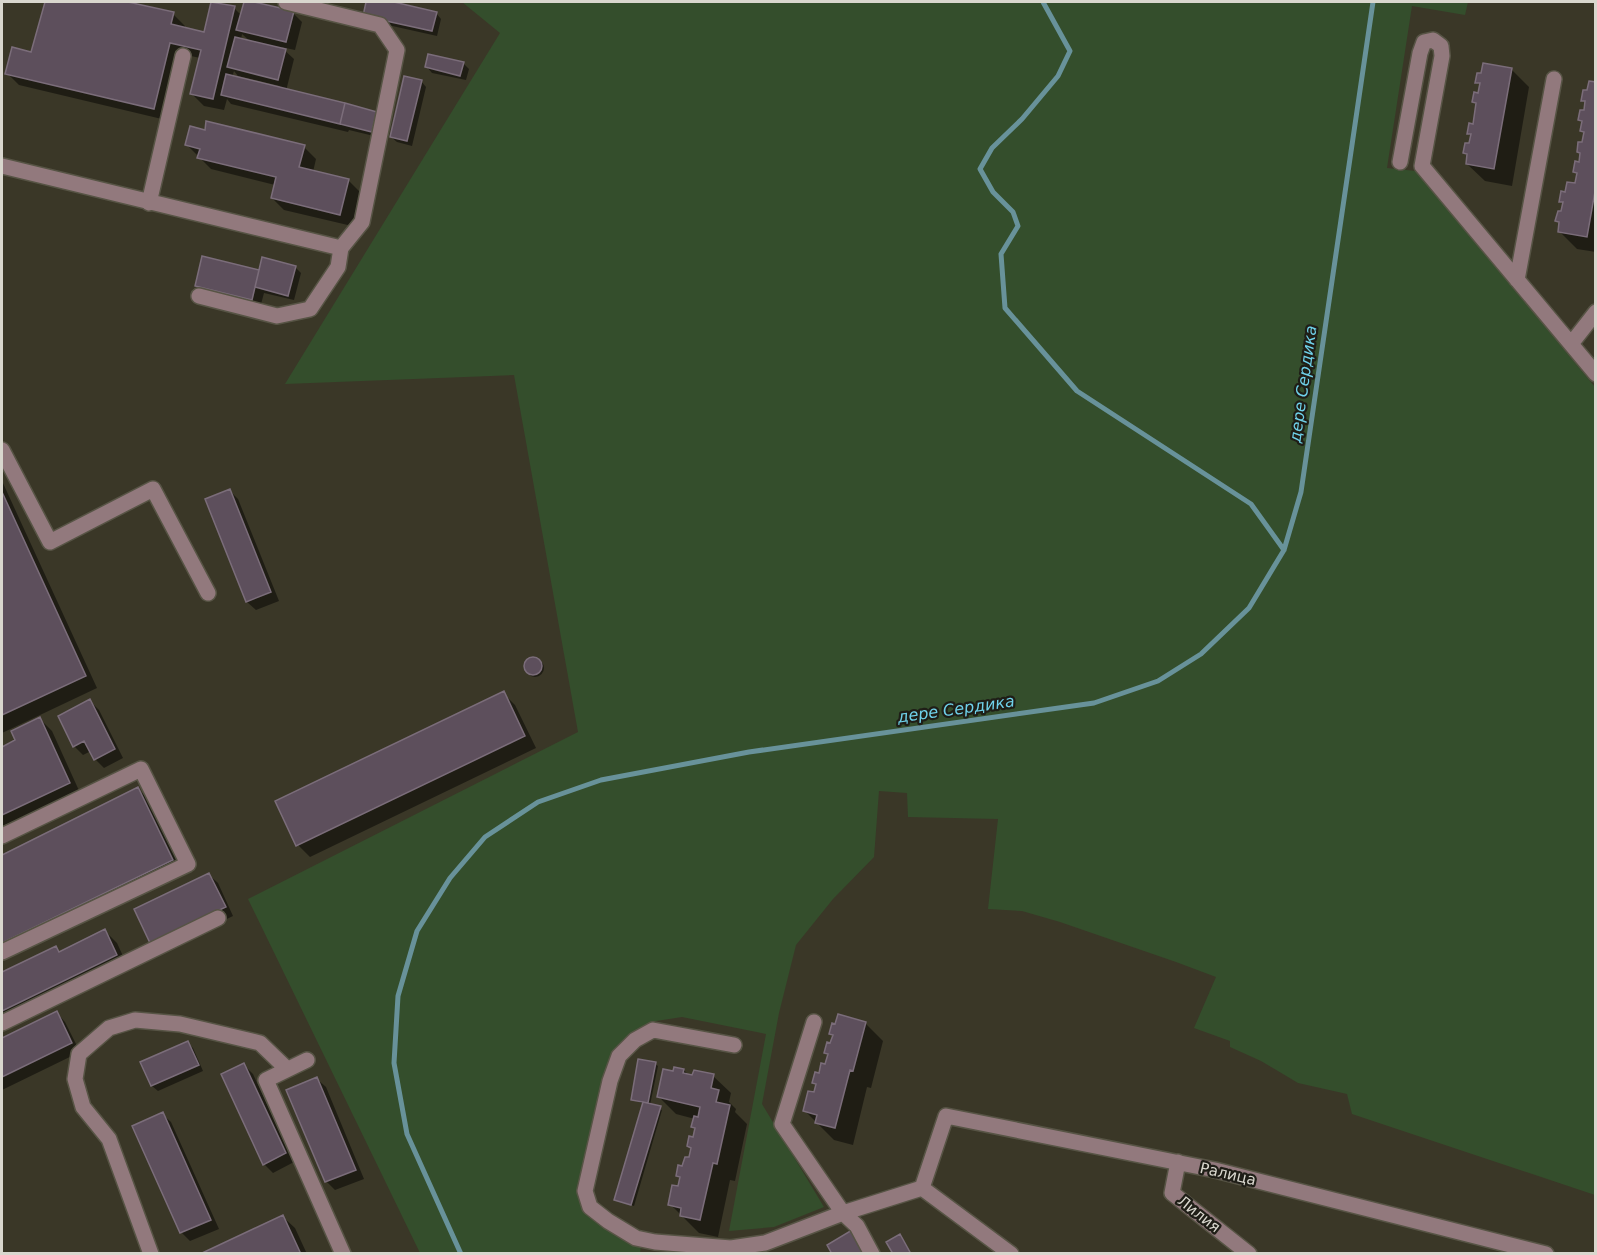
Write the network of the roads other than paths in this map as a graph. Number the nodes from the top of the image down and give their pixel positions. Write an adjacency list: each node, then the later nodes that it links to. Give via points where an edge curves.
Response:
1 (286, 2): 7 (street, via 380,26 397,50 362,222)
2 (183, 56): 6 (street)
3 (1554, 79): 8 (street)
4 (1400, 162): 8 (street, via 1420,53 1424,42 1433,40 1441,46 1442,56 1422,166)
5 (2, 166): 6 (street)
6 (149, 203): 7 (street)
7 (341, 248): 9 (street, via 338,267 310,309 277,316)
8 (1517, 280): 11 (street)
9 (199, 296)
10 (1596, 312): 11 (street)
11 (1571, 344): 12 (street)
12 (1596, 374)
13 (2, 450): 14 (street, via 50,542 153,489)
14 (208, 593)
15 (2, 836): 17 (street, via 141,769 188,864)
16 (218, 918): 19 (street)
17 (2, 952)
18 (814, 1022): 25 (street, via 782,1124)
19 (2, 1023)
20 (734, 1045): 26 (street, via 653,1030 618,1056 585,1191 590,1207)
21 (307, 1060): 22 (street)
22 (287, 1069): 28 (street, via 260,1042 180,1024 135,1020 109,1028 79,1054 75,1078 83,1107 109,1139); 29 (street, via 266,1080)
23 (1178, 1162): 24 (street, Ралица, via 946,1116); 32 (street, Лилия, via 1172,1193); 33 (street, Ралица)
24 (922, 1188): 25 (street); 31 (street)
25 (843, 1213): 27 (street); 30 (street, via 857,1226)
26 (653, 1248): 27 (street)
27 (768, 1248)
28 (151, 1254)
29 (343, 1254)
30 (873, 1254)
31 (1011, 1254)
32 (1249, 1254)
33 (1546, 1254)

